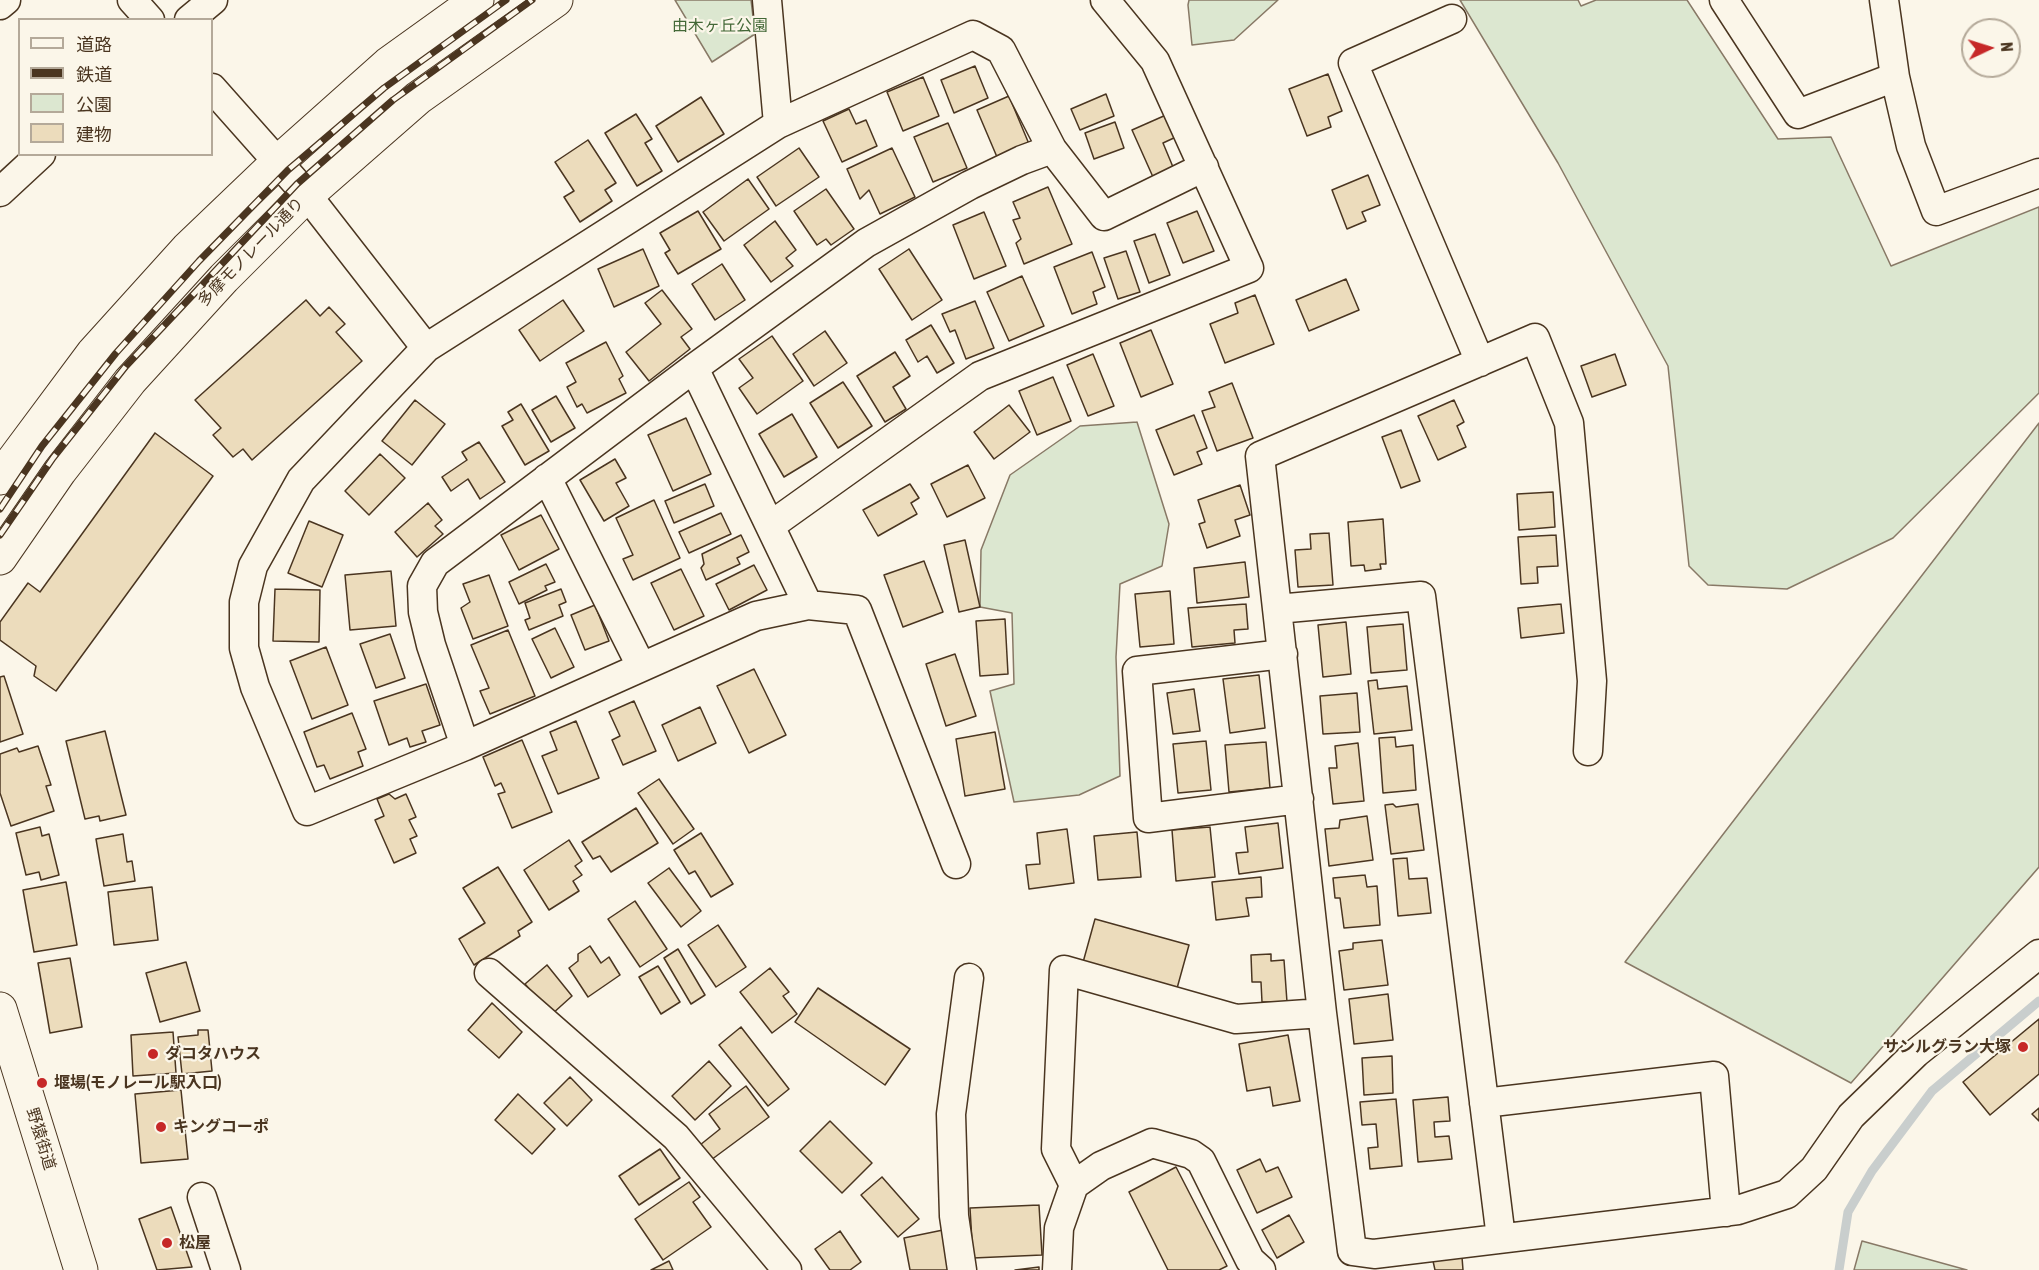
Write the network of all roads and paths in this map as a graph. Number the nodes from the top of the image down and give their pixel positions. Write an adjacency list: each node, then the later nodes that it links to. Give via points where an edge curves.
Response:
1 (6, 0): 10 (street)
2 (132, 0): 11 (street)
3 (213, 0): 12 (street)
4 (477, 0): 19 (main road, via 388,64)
5 (556, 0): 23 (main road, 多摩モノレール通り, via 418,98)
6 (767, 0): 16 (street)
7 (1105, 0): 20 (street, via 1155,61)
8 (1724, 0): 14 (street, via 1798,114)
9 (1884, 0): 14 (street)
10 (0, 6)
11 (148, 18)
12 (191, 18)
13 (1452, 19): 25 (street, via 1353,63)
14 (1895, 77): 21 (street, via 1911,146 1936,211)
15 (213, 88): 19 (street)
16 (778, 124): 17 (street, via 973,35 1001,50); 24 (street)
17 (1052, 149): 20 (street, via 1104,216); 26 (street, via 970,185 866,243)
18 (39, 156): 22 (street)
19 (278, 162): 23 (street); 27 (main road, via 187,249 93,352)
20 (1204, 167): 29 (street, via 1249,268 980,376)
21 (2039, 173)
22 (0, 192)
23 (307, 195): 24 (street); 30 (main road, 多摩モノレール通り, via 130,381 60,471)
24 (426, 348): 35 (street, via 301,480 253,566 244,602 244,648 255,687 306,811)
25 (1480, 362): 32 (street, via 1260,456); 36 (street, via 1535,338 1569,423 1592,681)
26 (694, 368): 28 (street); 29 (street)
27 (0, 478)
28 (548, 478): 34 (street); 35 (street, via 435,563 422,586 431,645)
29 (770, 526): 31 (street)
30 (0, 558)
31 (808, 605): 34 (street, via 756,616); 38 (street, via 857,610)
32 (1277, 609): 33 (street); 44 (street, via 1421,596)
33 (1283, 654): 37 (street); 37 (street, via 1137,671 1148,818)
34 (640, 666): 35 (street)
35 (465, 746)
36 (1588, 751)
37 (1299, 800): 43 (street)
38 (956, 864)
39 (2039, 954): 47 (street, via 1916,1053 1851,1116 1814,1169 1787,1194)
40 (489, 973): 51 (street, via 676,1137)
41 (969, 978): 52 (street, via 951,1114 954,1216)
42 (0, 1009): 49 (main road, 野猿街道)
43 (1322, 1013): 45 (street, via 1236,1019 1064,970 1056,1149); 48 (street, via 1352,1251 1374,1254)
44 (1484, 1103): 47 (street, via 1714,1076); 48 (street)
45 (1074, 1185): 53 (street, via 1059,1228); 54 (street, via 1101,1166 1152,1143 1191,1154 1201,1161 1250,1260)
46 (202, 1197): 50 (street)
47 (1726, 1212): 48 (street)
48 (1501, 1239)
49 (81, 1270)
50 (226, 1270)
51 (788, 1270)
52 (962, 1270)
53 (1057, 1270)
54 (1261, 1270)

